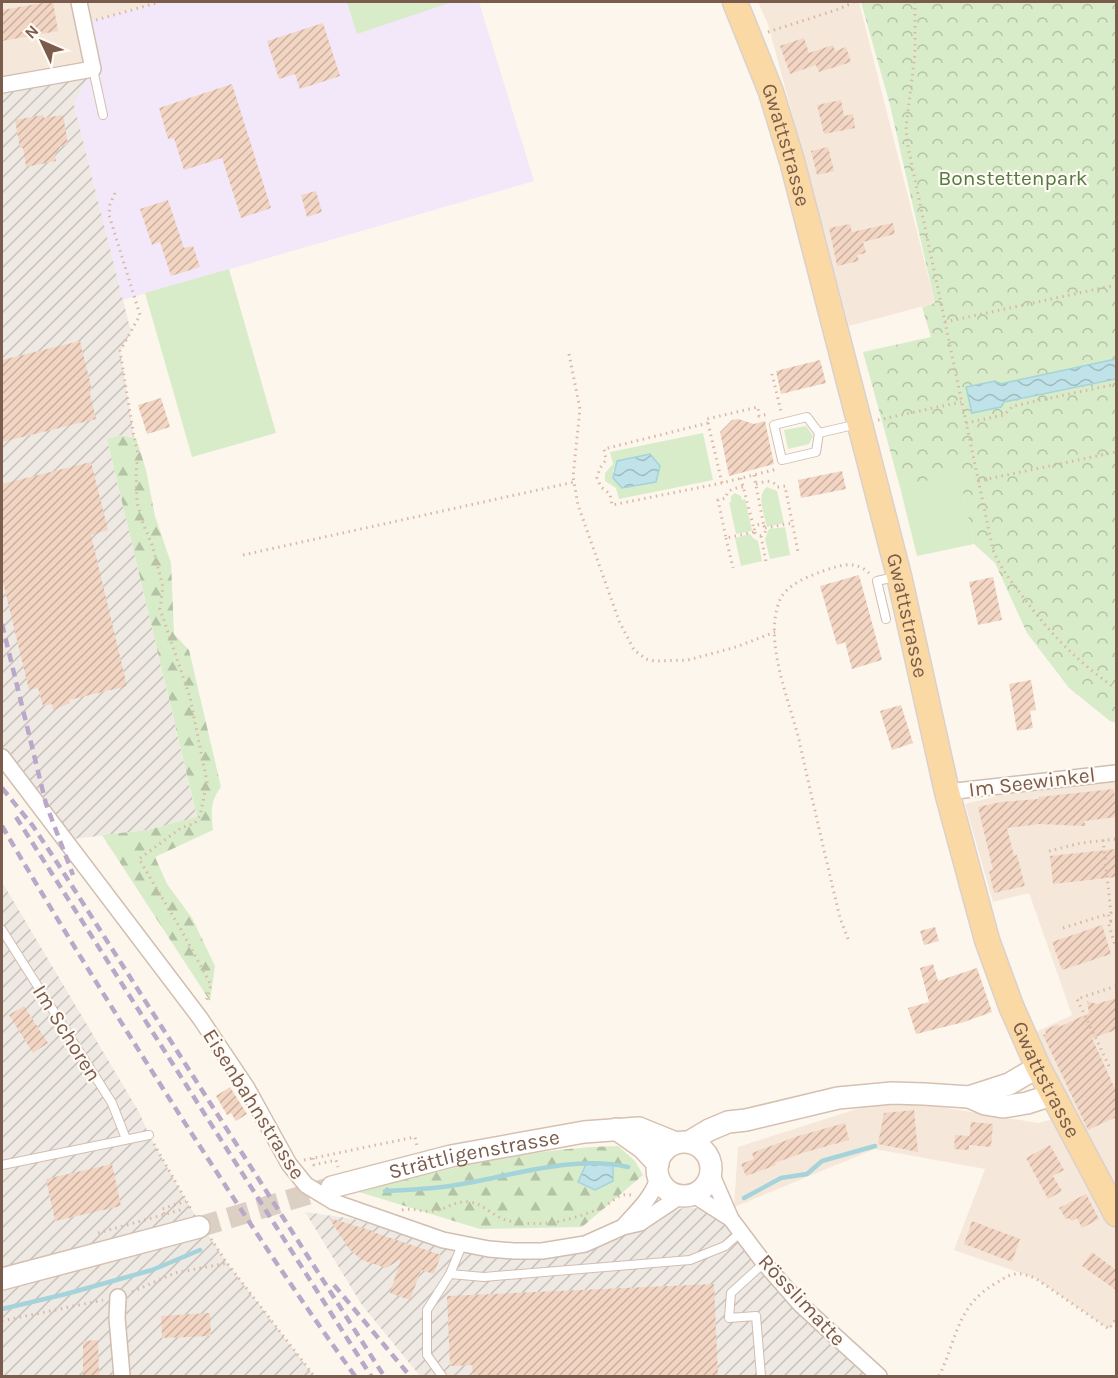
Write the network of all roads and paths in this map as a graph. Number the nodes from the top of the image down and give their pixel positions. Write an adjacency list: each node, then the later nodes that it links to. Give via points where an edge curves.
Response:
1 (79, 2): 6 (street)
2 (160, 2): 6 (path)
3 (735, 2): 7 (main road, Gwattstrasse)
4 (854, 2): 7 (path)
5 (915, 2): 13 (path, via 907,142)
6 (83, 24): 8 (street)
7 (750, 38): 21 (main road, Gwattstrasse, via 790,152)
8 (93, 69): 9 (street); 10 (lane)
9 (2, 85)
10 (104, 115)
11 (115, 193): 60 (path, via 109,215 140,315 120,351 138,454 137,502 162,587 160,609 190,697 207,782 195,823 181,828 139,859 211,985)
12 (1116, 285): 13 (path)
13 (945, 322): 17 (path)
14 (569, 354): 29 (path, via 580,409)
15 (772, 374): 18 (path, via 781,411)
16 (1116, 384): 20 (path, via 1013,406 1004,415)
17 (961, 402): 20 (path); 21 (path)
18 (771, 414): 19 (path, via 759,416 758,406 707,419); 22 (path)
19 (708, 423): 30 (path); 30 (path, via 604,449 606,460 597,478 610,494 612,505)
20 (966, 423): 28 (path)
21 (859, 424): 23 (lane); 42 (main road, Gwattstrasse)
22 (774, 426): 23 (lane, via 807,417); 25 (lane)
23 (819, 433): 25 (lane, via 816,452)
24 (1116, 452): 28 (path)
25 (782, 460): 26 (path, via 777,469)
26 (754, 475): 27 (path); 31 (path)
27 (741, 478): 30 (path); 32 (path)
28 (978, 481): 45 (path, via 993,550 1005,573 1063,646)
29 (574, 482): 39 (path); 44 (path, via 584,528 619,621 640,656 654,661 688,660)
30 (722, 483)
31 (756, 484): 33 (path, via 769,481 777,487 785,486); 34 (path)
32 (743, 487): 35 (path); 37 (path, via 732,489 726,498 718,500)
33 (793, 523): 34 (path); 38 (path)
34 (765, 528): 35 (path, via 759,525); 36 (path)
35 (754, 530): 36 (path); 37 (path)
36 (761, 536): 40 (path)
37 (726, 538): 41 (path)
38 (798, 552)
39 (243, 555)
40 (766, 562)
41 (733, 568)
42 (888, 579): 43 (lane); 44 (path, via 853,564 809,577 783,595 776,614); 48 (main road, Gwattstrasse)
43 (886, 619)
44 (776, 632): 57 (path, via 778,660)
45 (1116, 689)
46 (2, 757): 60 (street, Eisenbahnstrasse)
47 (1116, 772): 48 (street, Im Seewinkel)
48 (947, 792): 62 (main road, Gwattstrasse, via 987,940)
49 (1116, 839): 50 (path)
50 (1103, 840): 51 (path); 52 (path, via 1111,913)
51 (1049, 851)
52 (1108, 914): 54 (path); 55 (path)
53 (1116, 919): 54 (path)
54 (1111, 921): 58 (path, via 1108,922)
55 (1063, 928)
56 (2, 930): 68 (lane, Im Schoren, via 112,1104)
57 (848, 939)
58 (1116, 948)
59 (1116, 986): 61 (path, via 1077,999)
60 (200, 1018): 72 (street, Eisenbahnstrasse, via 247,1088)
61 (1109, 1066)
62 (1038, 1067): 63 (main road, Gwattstrasse); 64 (main road, via 1009,1084)
63 (1052, 1095): 64 (main road, via 1003,1107); 81 (main road, Gwattstrasse)
64 (969, 1097): 65 (main road, via 868,1095 809,1104)
65 (747, 1120): 69 (main road, via 718,1125); 74 (main road, via 724,1137)
66 (616, 1129): 69 (main road, Strättligenstrasse, via 639,1128); 75 (main road, via 644,1148); 76 (main road, Strättligenstrasse)
67 (149, 1135): 68 (lane); 79 (path)
68 (126, 1139): 73 (lane)
69 (683, 1143): 74 (main road, via 702,1148); 75 (main road, via 662,1154)
70 (417, 1148): 71 (path, via 415,1137)
71 (313, 1158): 72 (path); 76 (path, via 314,1165 336,1160)
72 (289, 1164): 82 (street, Eisenbahnstrasse, via 306,1185 334,1202)
73 (2, 1165)
74 (710, 1166): 77 (main road, via 705,1186); 83 (street, Rösslimatte)
75 (658, 1170): 77 (main road, via 665,1187); 84 (street, Eisenbahnstrasse, via 656,1186 647,1202)
76 (333, 1175)
77 (687, 1195): 83 (street, Rösslimatte); 84 (street, Eisenbahnstrasse, via 640,1222)
78 (634, 1196): 82 (path, via 619,1195 598,1210 549,1223 504,1219 478,1204 460,1202 435,1212 405,1209)
79 (186, 1201): 80 (path, via 162,1209); 85 (path)
80 (164, 1214)
81 (1116, 1214)
82 (382, 1218): 87 (street, Eisenbahnstrasse)
83 (731, 1219): 86 (street, Rösslimatte)
84 (622, 1227): 87 (street, Eisenbahnstrasse, via 585,1244 542,1251)
85 (202, 1228): 90 (main road); 94 (path)
86 (741, 1232): 88 (street, Rösslimatte); 89 (lane, via 725,1246 690,1260 484,1277)
87 (462, 1245): 89 (lane)
88 (764, 1263): 96 (lane, via 731,1293 729,1318 756,1316); 97 (street, Rösslimatte, via 801,1305)
89 (450, 1275): 95 (lane, via 428,1311 427,1355)
90 (2, 1279)
91 (118, 1297): 93 (street)
92 (1116, 1319): 98 (path, via 1109,1329 1035,1278 1012,1273 983,1292 966,1310)
93 (122, 1377)
94 (314, 1377)
95 (442, 1377)
96 (761, 1377)
97 (879, 1377)
98 (939, 1377)

